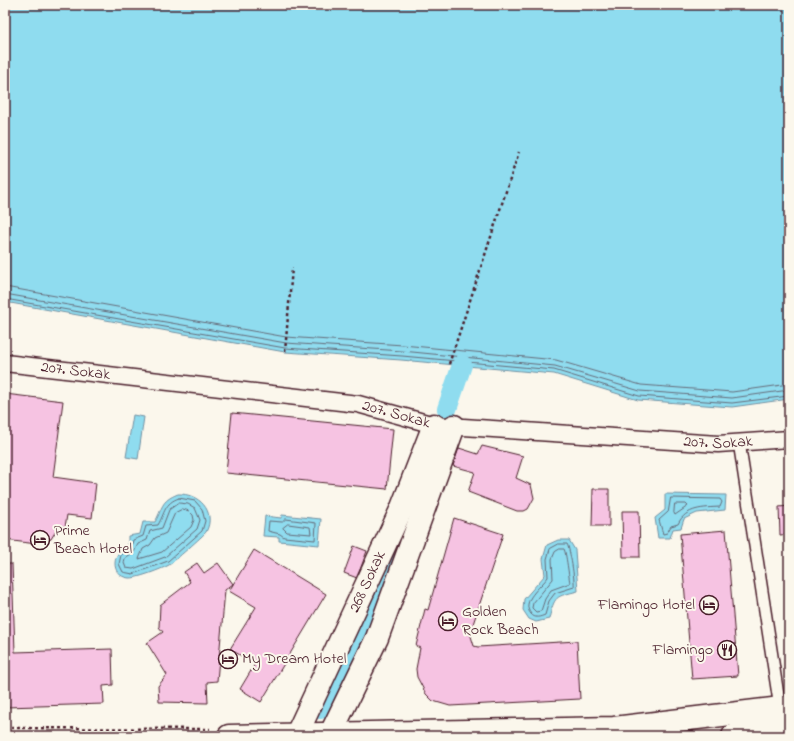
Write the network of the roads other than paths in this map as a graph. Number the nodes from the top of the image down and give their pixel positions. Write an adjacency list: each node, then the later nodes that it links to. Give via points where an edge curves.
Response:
1 (5, 363): 2 (street, 207. Sokak, via 358,404)
2 (444, 426): 4 (street, 207. Sokak, via 718,444); 8 (street, via 377,638); 10 (street, 268 Sokak, via 401,510)
3 (789, 439): 4 (street, 207. Sokak)
4 (739, 442): 5 (lane)
5 (784, 708): 6 (street)
6 (614, 732): 8 (street)
7 (783, 732): 11 (street)
8 (329, 735): 10 (street)
9 (229, 736): 10 (street)
10 (296, 736)
11 (733, 736)

